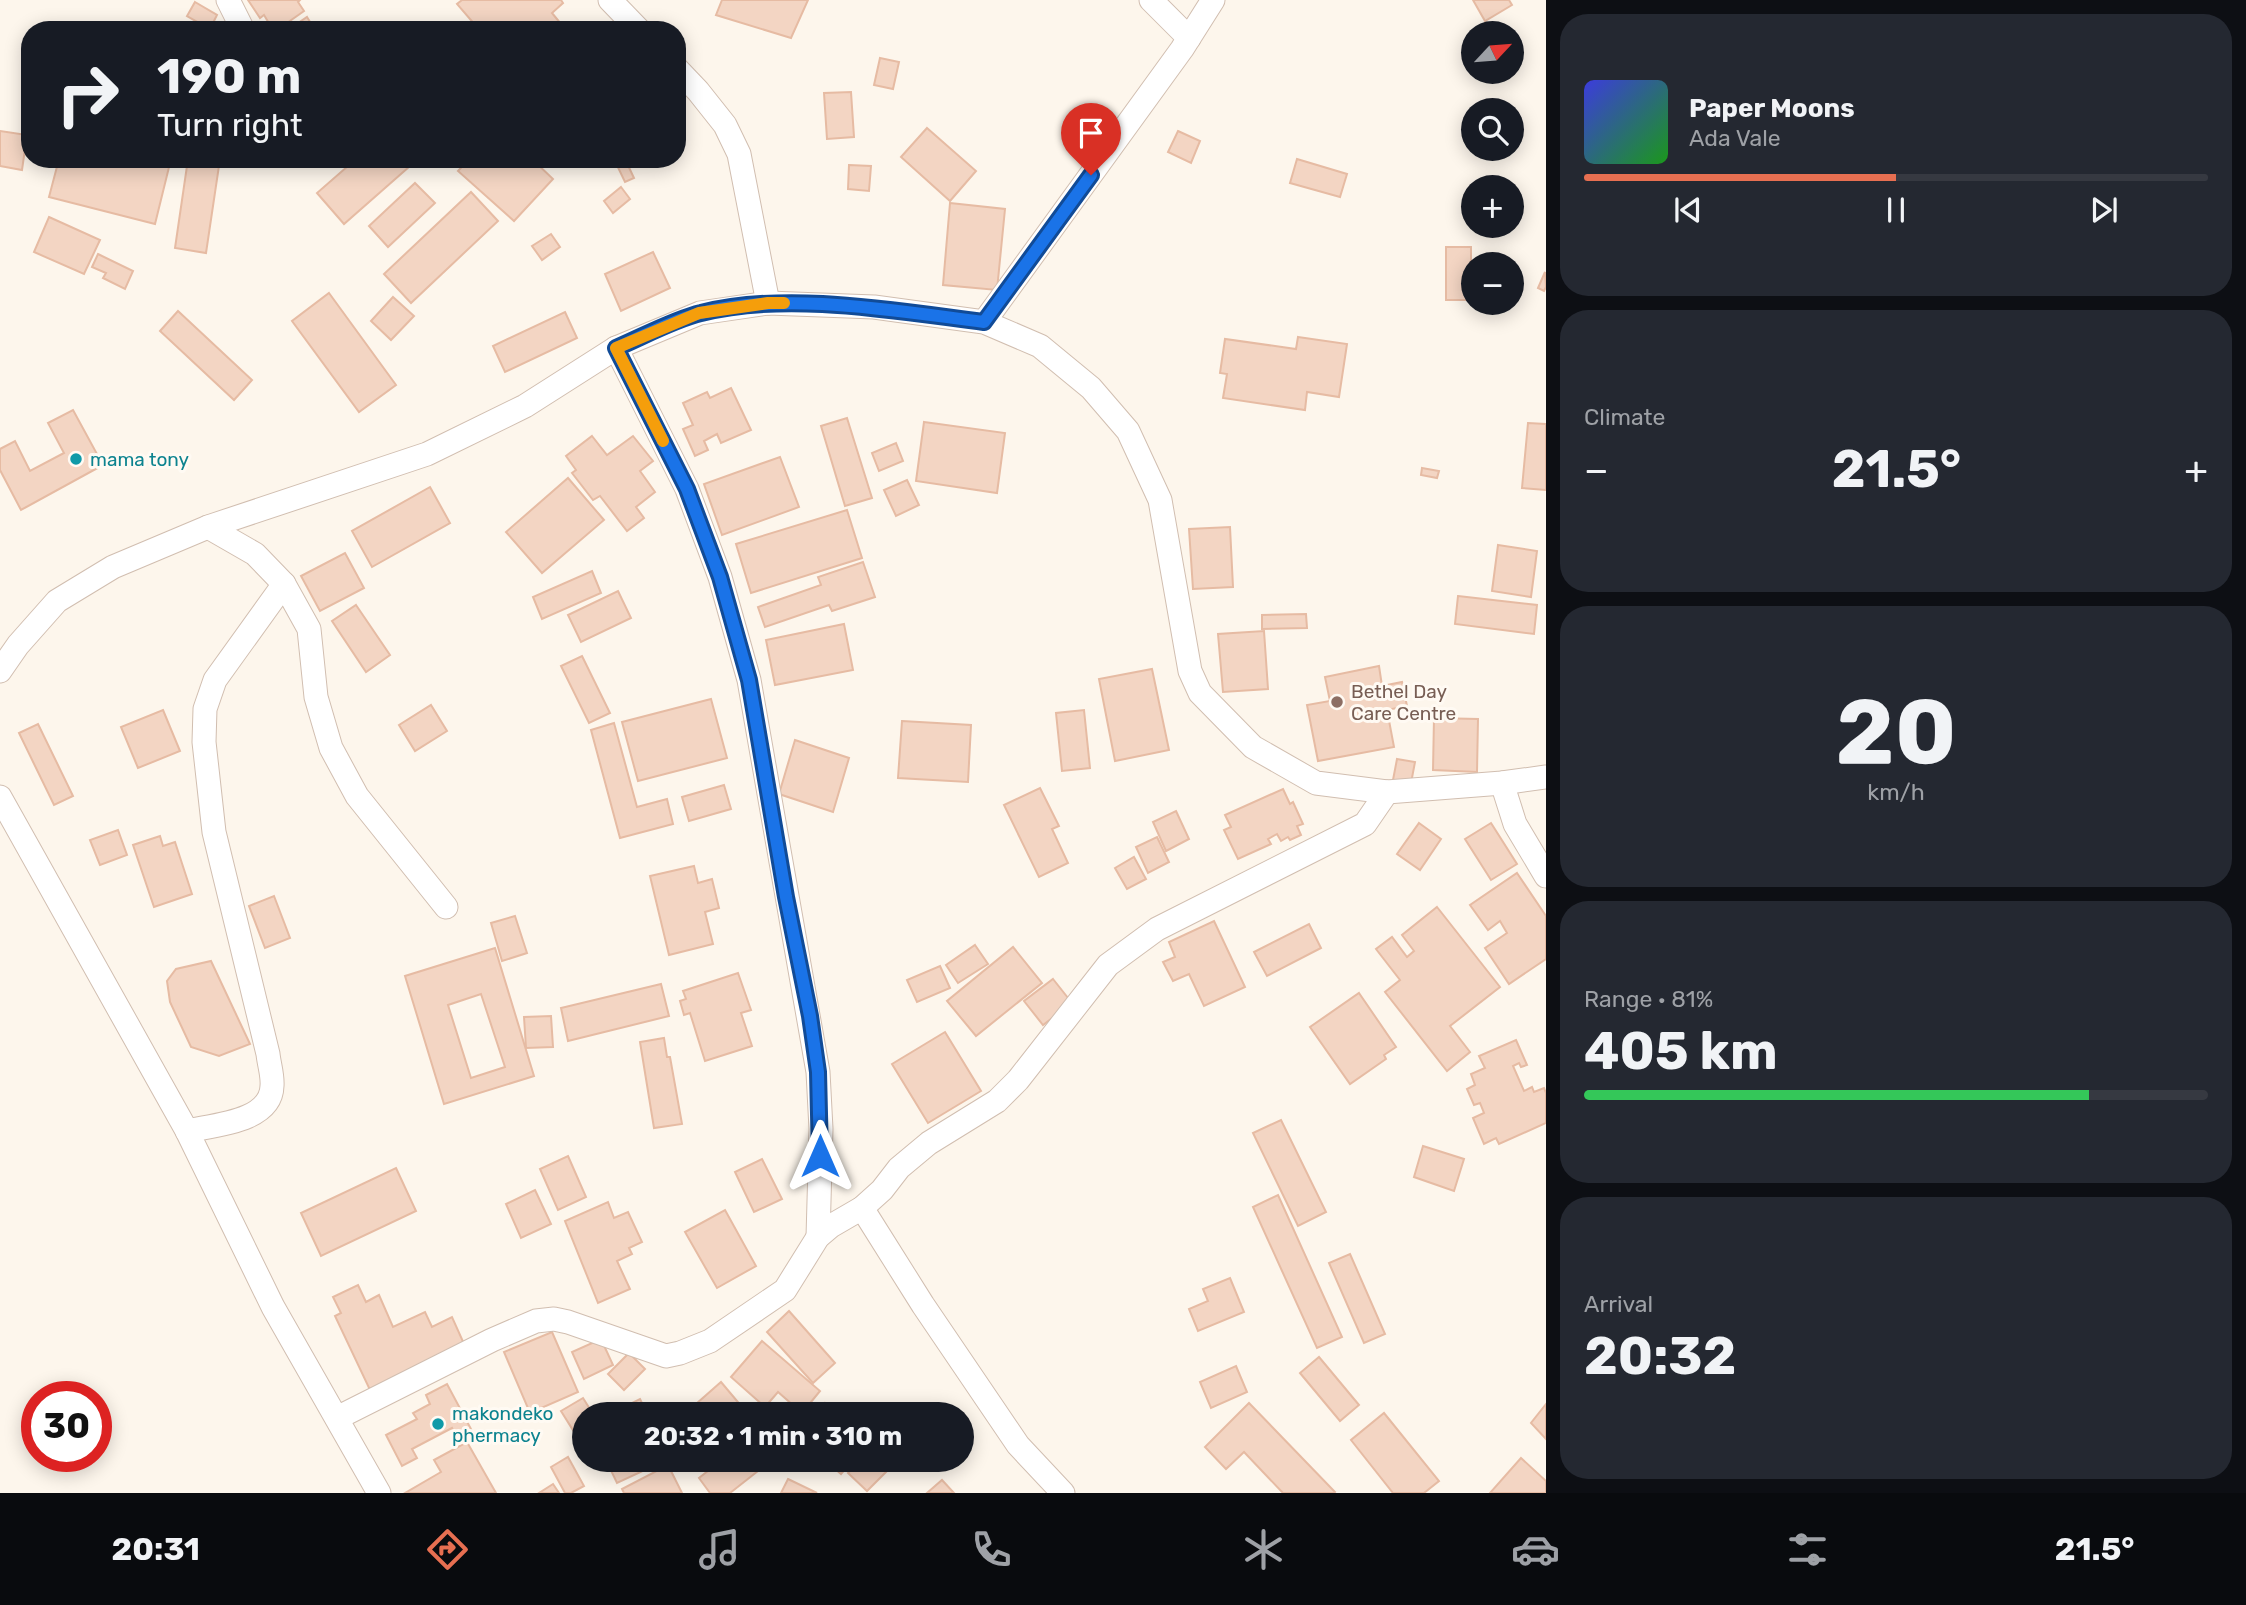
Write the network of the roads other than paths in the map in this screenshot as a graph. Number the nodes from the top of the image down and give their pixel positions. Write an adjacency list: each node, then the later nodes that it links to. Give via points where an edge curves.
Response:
1 (228, 0): 5 (street)
2 (610, 0): 6 (street)
3 (1151, 0): 7 (street)
4 (1213, 0): 7 (street)
5 (238, 21)
6 (630, 21)
7 (1189, 38): 10 (street)
8 (686, 78): 9 (street, via 725,125 739,154)
9 (768, 303): 10 (street, via 874,307); 11 (street, via 699,313)
10 (984, 322): 17 (street, via 1040,346 1091,388 1128,431 1160,500 1190,671 1200,693 1253,747 1316,783)
11 (616, 348): 12 (street, via 525,406 427,454); 23 (street, via 687,489 720,577 749,680 818,1072)
12 (208, 527): 13 (street, via 255,554); 14 (street, via 113,567 57,601)
13 (284, 584): 20 (street, via 309,629 316,697 331,748 356,796); 21 (street, via 215,680 205,709 204,742 214,832 273,1088 264,1107 245,1118)
14 (0, 671)
15 (1546, 776): 16 (street)
16 (1503, 783): 17 (street); 19 (street, via 1516,824)
17 (1387, 792): 22 (street, via 1365,824 1157,929 1108,965 997,1101 929,1143)
18 (0, 797): 21 (street)
19 (1546, 876)
20 (446, 907)
21 (187, 1130): 24 (street, via 273,1307)
22 (862, 1208): 23 (street); 26 (street, via 1018,1445)
23 (818, 1237): 24 (street, via 785,1290 710,1341 680,1353 666,1356 554,1319 536,1321)
24 (337, 1418): 25 (street)
25 (379, 1493)
26 (1063, 1493)

